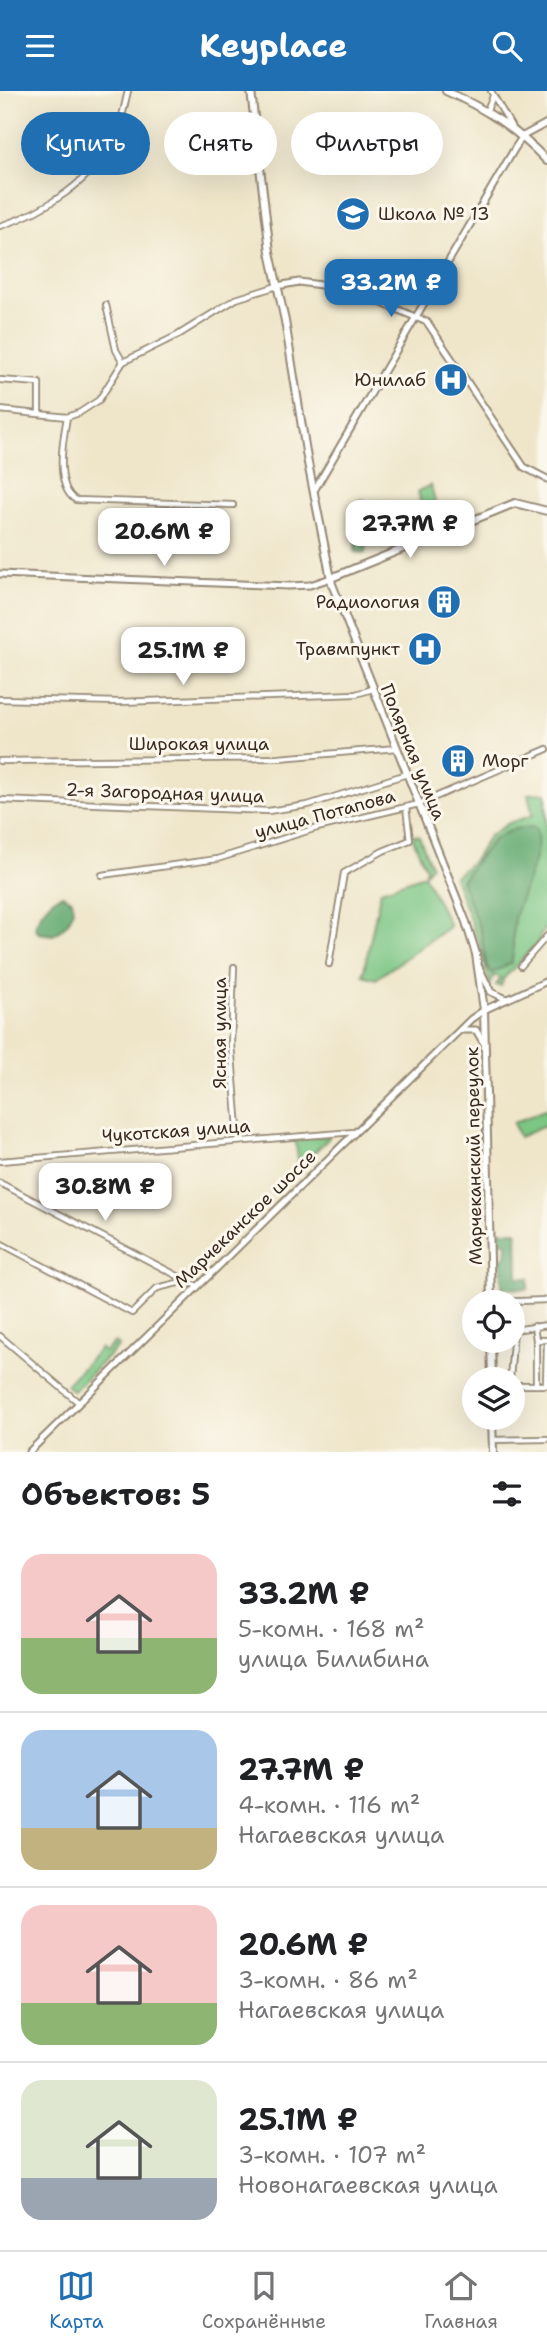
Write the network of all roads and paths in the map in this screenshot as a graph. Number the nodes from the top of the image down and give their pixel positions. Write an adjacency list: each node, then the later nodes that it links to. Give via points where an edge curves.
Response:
1 (128, 91): 10 (street, via 117,133 104,156 43,208)
2 (251, 91): 11 (main road, Полярная улица)
3 (446, 91): 5 (main road)
4 (492, 93): 5 (street); 7 (street)
5 (487, 110): 7 (main road)
6 (547, 123): 8 (street)
7 (511, 126): 8 (main road)
8 (523, 137): 9 (main road); 13 (street)
9 (547, 161)
10 (0, 226)
11 (277, 286): 13 (street, via 299,282 349,289); 14 (street, via 236,299); 20 (main road, Полярная улица)
12 (106, 305): 14 (street)
13 (418, 317): 19 (street, via 430,325 524,467); 20 (street)
14 (123, 362): 18 (street, via 100,400)
15 (0, 380): 17 (street, via 39,383)
16 (0, 410): 17 (street)
17 (39, 412): 18 (street)
18 (66, 417): 22 (street, via 61,471 70,496 92,501)
19 (546, 479)
20 (315, 489): 26 (main road, Полярная улица)
21 (547, 502): 23 (main road)
22 (233, 505)
23 (533, 507): 24 (main road); 26 (main road, via 515,503)
24 (547, 511)
25 (0, 574): 26 (street, via 289,586)
26 (331, 577): 27 (main road, Полярная улица)
27 (373, 689): 28 (street, via 356,694 132,701); 29 (main road, Полярная улица)
28 (0, 699)
29 (397, 748): 31 (street, Широкая улица, via 279,758); 32 (main road, Полярная улица)
30 (547, 749): 34 (street, улица Потапова)
31 (0, 761)
32 (407, 774): 33 (street, 2-я Загородная улица, via 308,805 268,811); 34 (main road, Полярная улица)
33 (0, 800)
34 (419, 804): 35 (street, улица Потапова); 39 (main road, Полярная улица)
35 (407, 807): 36 (street, улица Потапова, via 317,828 217,859); 38 (street, via 411,840 344,873)
36 (102, 875)
37 (547, 936): 40 (street)
38 (329, 964)
39 (479, 964): 43 (street, via 491,992); 44 (main road, Полярная улица)
40 (521, 966)
41 (233, 967): 48 (street, Ясная улица, via 231,1044)
42 (547, 982): 43 (street, Марчеканское шоссе)
43 (508, 999): 44 (street, Марчеканское шоссе)
44 (484, 1010): 45 (street, Марчеканское шоссе); 46 (main road, Марчеканский переулок)
45 (460, 1030): 46 (street, via 473,1028 480,1033); 47 (street, Марчеканское шоссе)
46 (486, 1053): 54 (main road, Марчеканский переулок)
47 (354, 1132): 48 (street, Чукотская улица); 53 (street, Марчеканское шоссе)
48 (239, 1141): 49 (street, Чукотская улица)
49 (0, 1161)
50 (0, 1183): 52 (street)
51 (0, 1243): 52 (street, via 132,1313 157,1288)
52 (187, 1280): 53 (street)
53 (197, 1286): 66 (street, Марчеканское шоссе)
54 (491, 1290)
55 (547, 1300): 56 (street)
56 (525, 1301)
57 (547, 1325): 58 (street)
58 (534, 1326): 60 (street); 62 (street, via 514,1330)
59 (0, 1336): 66 (street)
60 (536, 1340): 61 (street); 64 (street)
61 (547, 1342): 65 (street)
62 (511, 1367)
63 (525, 1385): 64 (street)
64 (537, 1385): 65 (street)
65 (547, 1385)
66 (78, 1402): 70 (street, Марчеканское шоссе)
67 (492, 1430): 69 (main road)
68 (547, 1439): 69 (street)
69 (492, 1440): 71 (main road)
70 (29, 1452)
71 (493, 1452)

